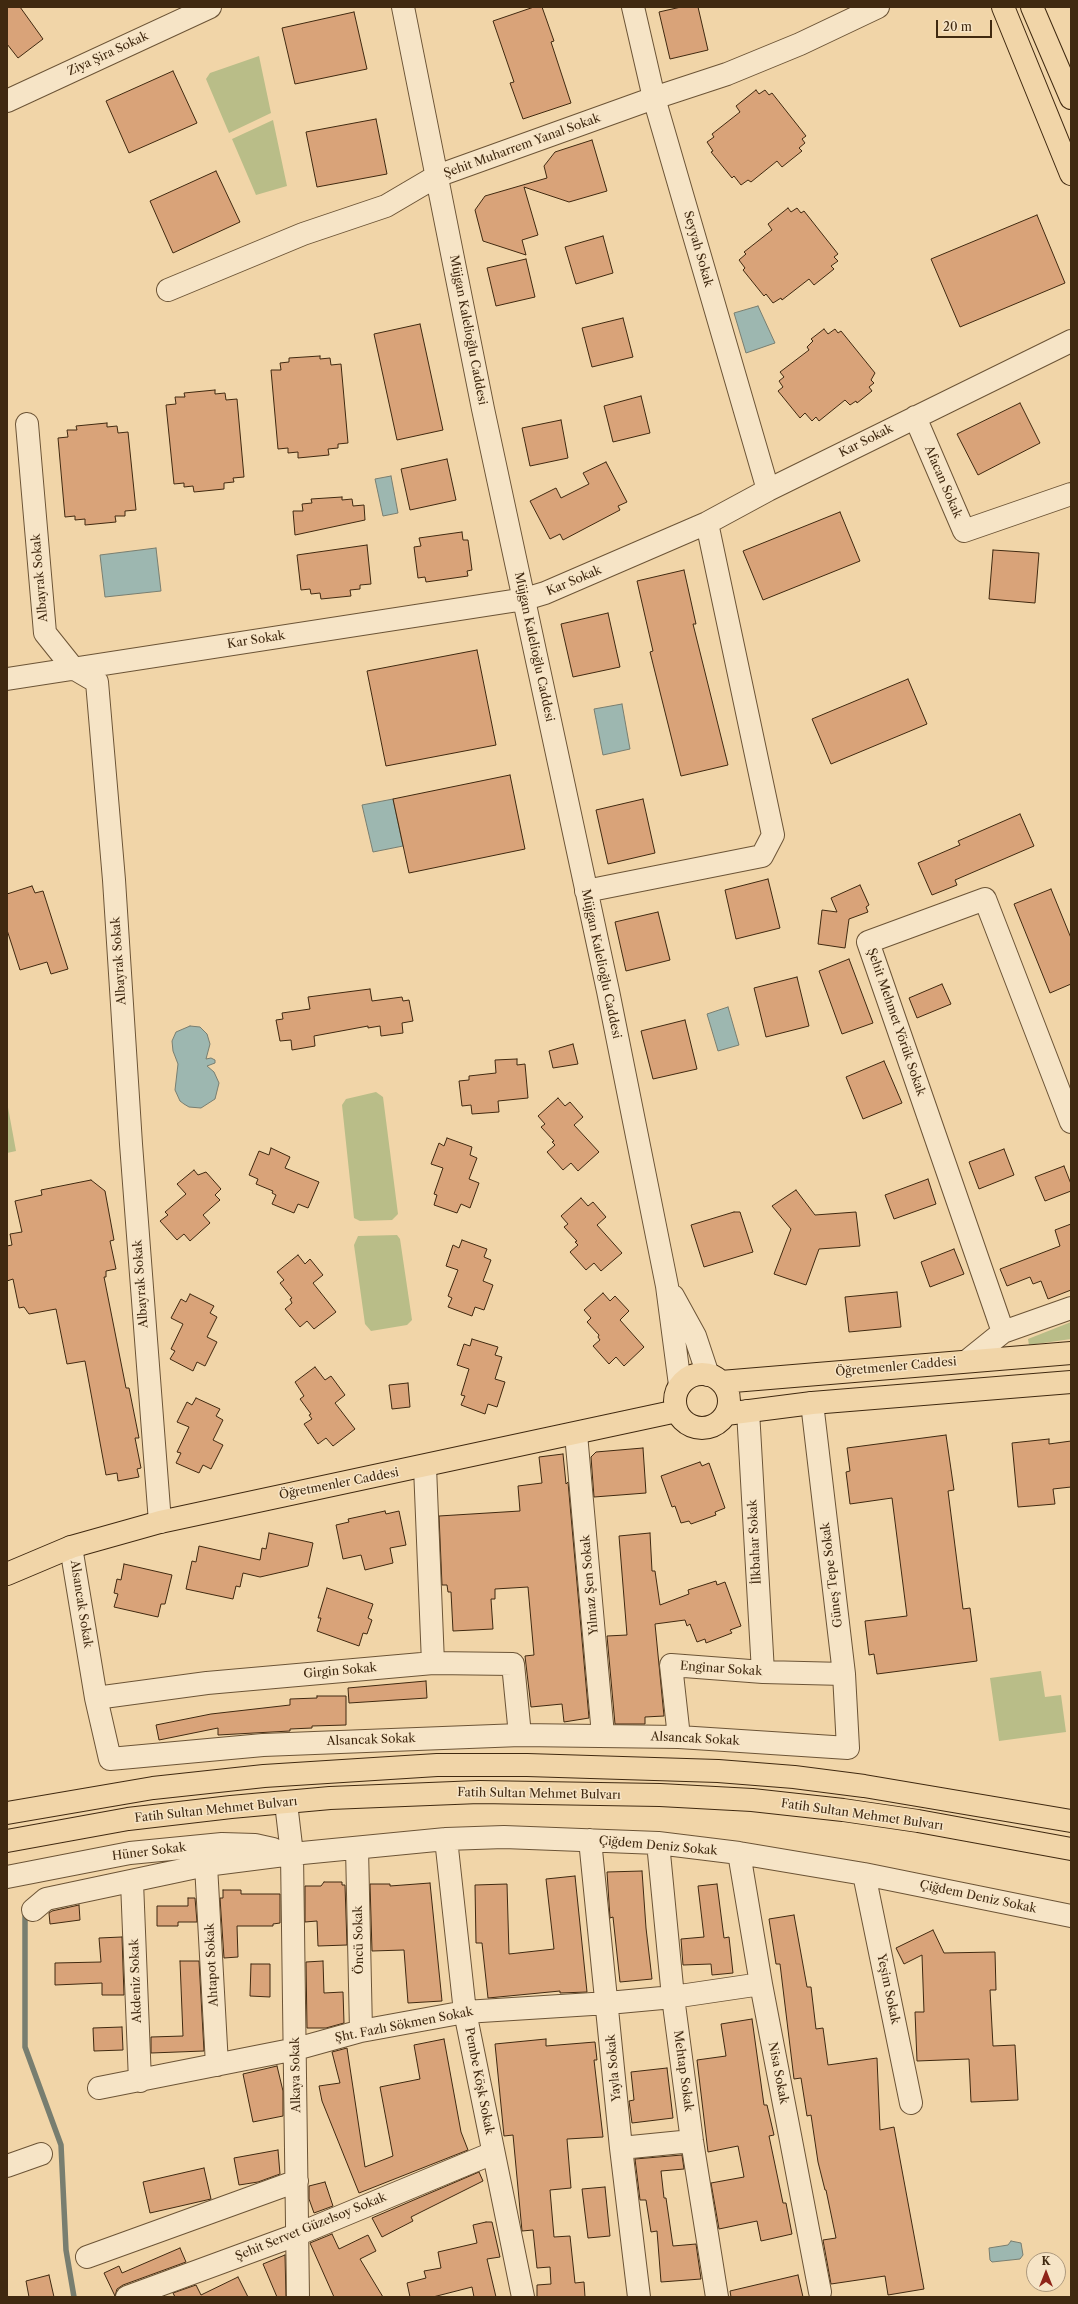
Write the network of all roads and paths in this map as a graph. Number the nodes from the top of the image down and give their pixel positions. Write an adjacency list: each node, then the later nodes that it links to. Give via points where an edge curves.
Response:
1 (210, 7): 9 (street, Ziya Şira Sokak)
2 (403, 7): 11 (street, Müjgan Kalelioğlu Caddesi)
3 (633, 7): 7 (street, Seyyah Sokak)
4 (878, 7): 7 (street, Şehit Muharrem Yanal Sokak, via 800,44 727,74)
5 (1003, 7): 10 (main road)
6 (1032, 7): 8 (main road)
7 (654, 98): 11 (street, Şehit Muharrem Yanal Sokak); 16 (street, Seyyah Sokak)
8 (1071, 98)
9 (7, 101)
10 (1071, 174)
11 (437, 176): 12 (street, Şehit Muharrem Yanal Sokak, via 386,206 303,234); 19 (street, Müjgan Kalelioğlu Caddesi)
12 (168, 290)
13 (1071, 341): 14 (street, Kar Sokak)
14 (915, 417): 16 (street, Kar Sokak); 17 (street, Afacan Sokak, via 964,531)
15 (27, 424): 20 (street, Albayrak Sokak, via 45,633)
16 (768, 490): 18 (street, Kar Sokak)
17 (1071, 494)
18 (707, 523): 19 (street, Kar Sokak, via 545,593); 22 (street, via 773,835 762,856)
19 (525, 599): 20 (street, Kar Sokak); 22 (street, Müjgan Kalelioğlu Caddesi)
20 (73, 668): 21 (street, Kar Sokak); 38 (street, Albayrak Sokak, via 97,682 114,880)
21 (7, 679)
22 (586, 891): 24 (street, Müjgan Kalelioğlu Caddesi)
23 (1071, 1122): 26 (street, Şehit Mehmet Yörük Sokak, via 985,899 868,942)
24 (667, 1286): 29 (street, Müjgan Kalelioğlu Caddesi, via 695,1336); 31 (street, Müjgan Kalelioğlu Caddesi)
25 (1071, 1308): 26 (street)
26 (1003, 1332): 28 (street)
27 (1071, 1353): 28 (main road, Öğretmenler Caddesi)
28 (967, 1360): 29 (main road, Öğretmenler Caddesi)
29 (714, 1378): 31 (main road, via 693,1376); 35 (main road, via 729,1397)
30 (1071, 1382): 32 (main road)
31 (680, 1385): 33 (main road, via 676,1398)
32 (812, 1403): 34 (main road); 43 (street, Güneş Tepe Sokak)
33 (677, 1411): 35 (main road, via 688,1424 704,1428 713,1425); 36 (main road, Öğretmenler Caddesi)
34 (748, 1411): 35 (main road); 42 (street, İlkbahar Sokak)
35 (726, 1414)
36 (576, 1434): 37 (main road, Öğretmenler Caddesi); 46 (street, Yılmaz Şen Sokak)
37 (425, 1467): 38 (main road, Öğretmenler Caddesi); 41 (street)
38 (160, 1522): 39 (main road, Öğretmenler Caddesi)
39 (72, 1547): 40 (main road, Öğretmenler Caddesi); 44 (street, Alsancak Sokak)
40 (7, 1574)
41 (433, 1663): 44 (street, Girgin Sokak, via 207,1683); 45 (street, Girgin Sokak, via 513,1664)
42 (763, 1672): 43 (street, Enginar Sokak); 47 (street, Enginar Sokak, via 671,1665)
43 (844, 1674): 48 (street, Güneş Tepe Sokak)
44 (96, 1698): 45 (street, Alsancak Sokak, via 110,1759 263,1745)
45 (520, 1735): 46 (street, Alsancak Sokak)
46 (603, 1736): 47 (street, Alsancak Sokak)
47 (679, 1737): 48 (street, Alsancak Sokak)
48 (848, 1748)
49 (286, 1802): 54 (main road, Fatih Sultan Mehmet Bulvarı, via 128,1819); 57 (main road, Fatih Sultan Mehmet Bulvarı, via 479,1792 660,1795 752,1800 918,1821); 59 (street)
50 (7, 1813): 51 (main road, via 152,1788 264,1776 437,1765 527,1765 718,1771 794,1777 864,1786)
51 (1071, 1821)
52 (446, 1839): 53 (street, Çiğdem Deniz Sokak, via 504,1837); 56 (street, Çiğdem Deniz Sokak); 69 (street, Pembe Köşk Sokak)
53 (590, 1840): 55 (street, Çiğdem Deniz Sokak); 68 (street, Yayla Sokak)
54 (7, 1841)
55 (658, 1843): 58 (street, Çiğdem Deniz Sokak); 67 (street, Mehtap Sokak)
56 (356, 1848): 59 (street, Çiğdem Deniz Sokak); 70 (street, Öncü Sokak)
57 (1071, 1849)
58 (739, 1853): 61 (street, Çiğdem Deniz Sokak); 66 (street, Nisa Sokak)
59 (292, 1854): 60 (street, Çiğdem Deniz Sokak); 62 (street, Hüner Sokak, via 255,1845 222,1844 130,1853); 71 (street, Alkaya Sokak)
60 (206, 1865): 63 (street, Çiğdem Deniz Sokak); 72 (street, Ahtapot Sokak)
61 (864, 1874): 65 (street, Çiğdem Deniz Sokak); 75 (street, Yeşim Sokak)
62 (7, 1877)
63 (132, 1882): 64 (street, Çiğdem Deniz Sokak, via 46,1899); 73 (street, Akdeniz Sokak)
64 (33, 1910)
65 (1071, 1916)
66 (761, 1984): 67 (street, Şht. Fazlı Sökmen Sokak); 84 (street, Nisa Sokak)
67 (673, 1997): 68 (street, Şht. Fazlı Sökmen Sokak); 76 (street, Mehtap Sokak)
68 (608, 2003): 69 (street, Şht. Fazlı Sökmen Sokak); 77 (street, Yayla Sokak)
69 (465, 2012): 70 (street, Şht. Fazlı Sökmen Sokak); 78 (street, Pembe Köşk Sokak)
70 (361, 2031): 71 (street, Şht. Fazlı Sökmen Sokak)
71 (296, 2049): 72 (street, Şht. Fazlı Sökmen Sokak); 81 (street, Alkaya Sokak)
72 (217, 2065): 73 (street, Şht. Fazlı Sökmen Sokak)
73 (140, 2081): 74 (street, Şht. Fazlı Sökmen Sokak)
74 (99, 2088)
75 (911, 2103)
76 (692, 2141): 77 (street); 89 (street, Mehtap Sokak)
77 (621, 2148): 88 (street, Yayla Sokak)
78 (493, 2153): 82 (street, Şehit Servet Güzelsoy Sokak); 85 (street, Pembe Köşk Sokak)
79 (41, 2154): 80 (street)
80 (7, 2166)
81 (297, 2181): 82 (street, Alkaya Sokak); 83 (street)
82 (296, 2236): 86 (street, Şehit Servet Güzelsoy Sokak); 87 (street, Alkaya Sokak)
83 (87, 2257)
84 (820, 2292)
85 (521, 2296)
86 (127, 2297)
87 (298, 2297)
88 (640, 2297)
89 (717, 2297)

